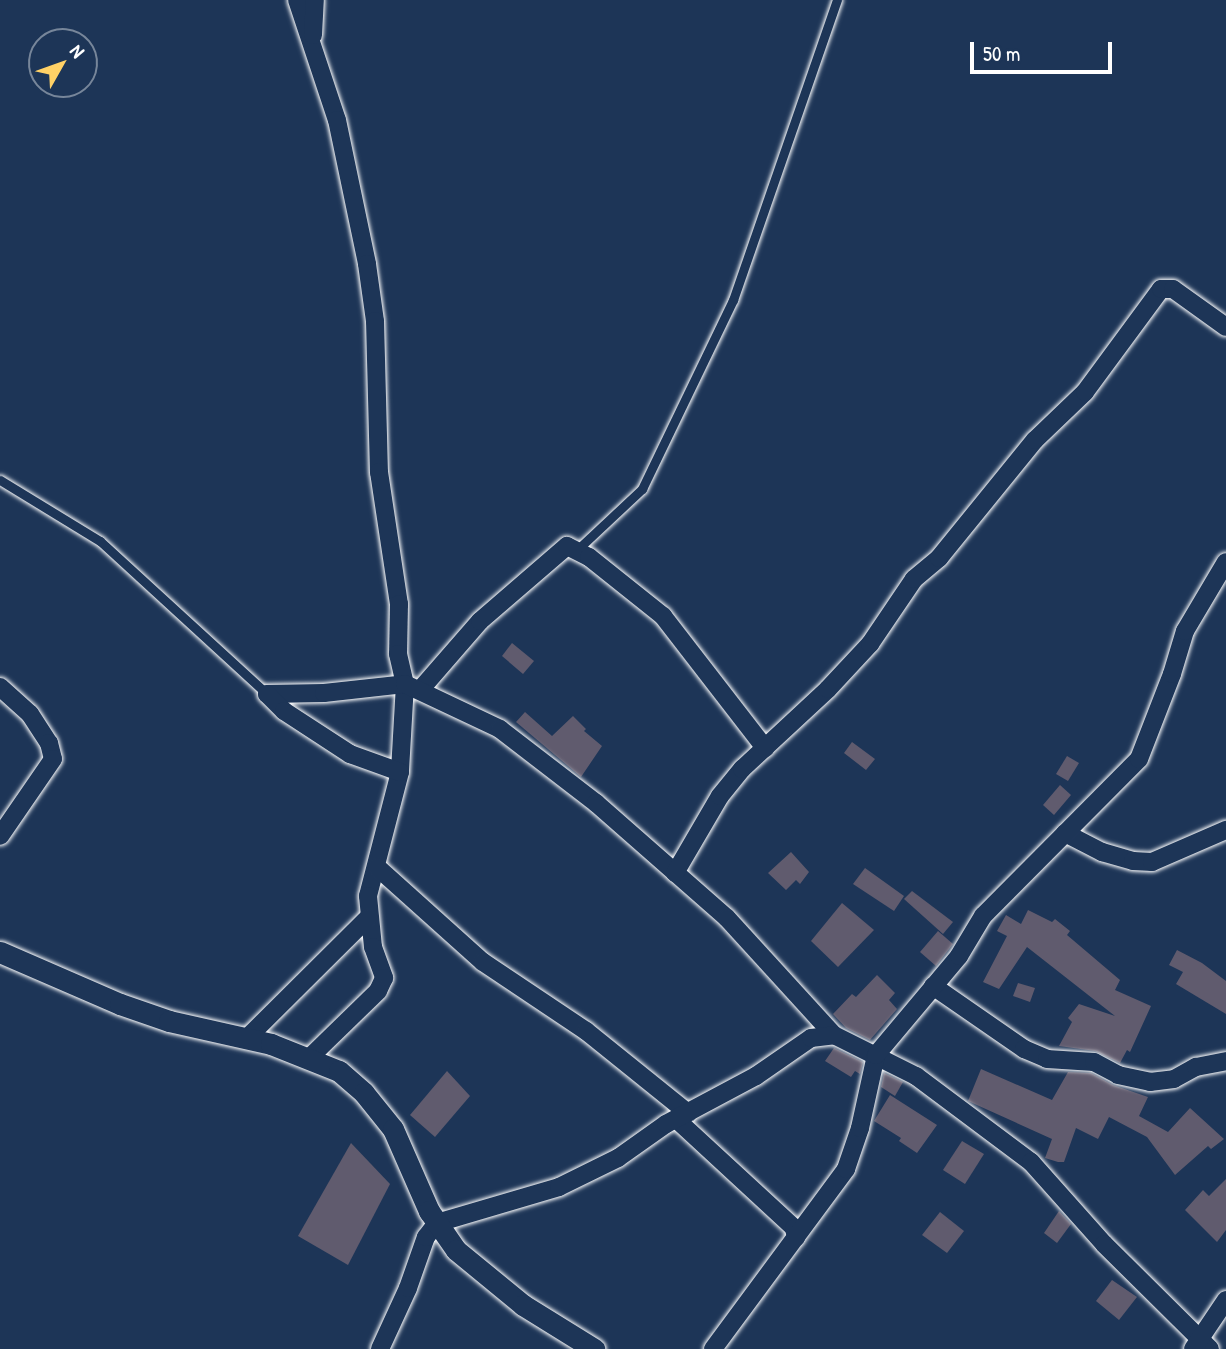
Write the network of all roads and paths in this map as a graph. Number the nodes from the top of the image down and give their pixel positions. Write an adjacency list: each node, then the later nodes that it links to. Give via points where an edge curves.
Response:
1 (297, 0): 4 (street)
2 (315, 0): 4 (street)
3 (837, 0): 7 (lane, via 733,300 642,489)
4 (313, 48): 10 (street, via 337,120 372,298 379,472 399,604 398,654)
5 (1226, 327): 12 (street, via 1173,289 1161,289 1085,392 1035,440 939,558 914,579 870,644)
6 (0, 480): 11 (lane, via 100,541)
7 (578, 550): 10 (street, via 567,546 558,552); 12 (street, via 663,616)
8 (1226, 562): 15 (street, via 1185,631 1139,760)
9 (0, 687): 16 (street, via 30,714 49,743 53,759)
10 (413, 687): 11 (street); 13 (street); 18 (street, via 500,729 596,803)
11 (267, 694): 13 (street, via 284,711 350,754)
12 (765, 748): 18 (street, via 720,796)
13 (400, 772): 17 (street)
14 (1226, 830): 15 (street, via 1152,862 1101,852)
15 (1065, 833): 21 (street, via 983,916)
16 (0, 836)
17 (377, 867): 19 (street, via 368,896); 27 (street, via 483,962 586,1031)
18 (675, 873): 22 (street, via 727,918)
19 (368, 918): 23 (street); 25 (street, via 384,978 378,991)
20 (0, 952): 23 (street, via 120,1004)
21 (933, 986): 24 (street); 26 (street, via 1024,1049 1047,1059 1094,1062 1118,1075 1150,1082 1174,1079 1196,1067)
22 (834, 1035): 24 (street); 27 (street, via 811,1038 756,1076)
23 (246, 1039): 25 (street)
24 (876, 1055): 29 (street, via 846,1169); 31 (street, via 916,1076 1031,1162)
25 (308, 1059): 28 (street, via 339,1071 379,1111 393,1129)
26 (1226, 1061)
27 (682, 1116): 28 (street, via 618,1158 559,1187); 29 (street, via 794,1228)
28 (437, 1223): 32 (street, via 426,1237); 33 (street, via 456,1250 523,1306)
29 (796, 1238): 34 (street)
30 (1226, 1300): 31 (street)
31 (1201, 1345)
32 (380, 1349)
33 (594, 1349)
34 (713, 1349)

